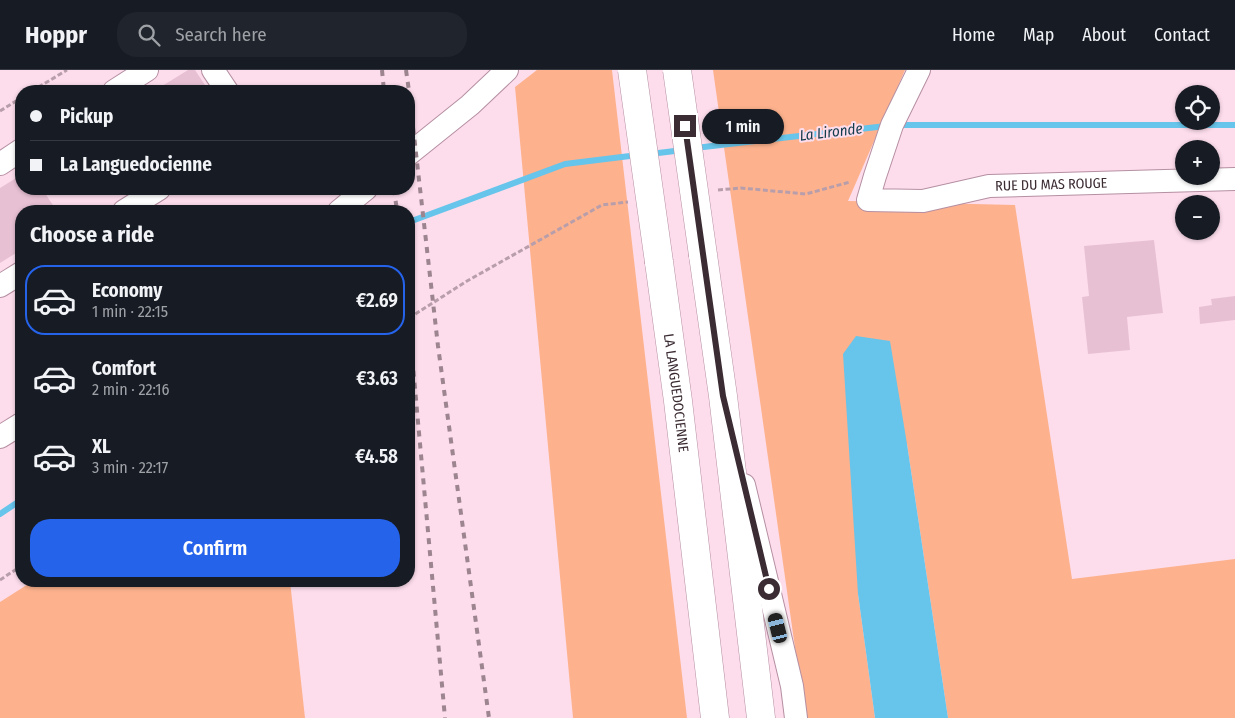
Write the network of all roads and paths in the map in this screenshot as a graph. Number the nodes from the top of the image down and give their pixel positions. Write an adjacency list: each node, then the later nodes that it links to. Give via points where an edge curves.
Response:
1 (67, 70): 8 (path)
2 (147, 70): 9 (street)
3 (213, 70): 10 (street)
4 (507, 70): 13 (street)
5 (632, 70): 28 (highway, LA LANGUEDOCIENNE, bridge, via 678,401)
6 (677, 70): 23 (highway, bridge)
7 (919, 70): 16 (street, RUE DU MAS ROUGE, via 892,125 868,200 923,201 989,186)
8 (42, 85)
9 (123, 85)
10 (223, 85)
11 (15, 102): 12 (path)
12 (0, 111)
13 (415, 149)
14 (15, 154): 15 (street)
15 (0, 164)
16 (1235, 179)
17 (149, 195): 19 (street)
18 (359, 195): 20 (street)
19 (134, 205)
20 (346, 205)
21 (15, 277): 22 (street)
22 (0, 286)
23 (723, 396): 29 (highway); 30 (street, via 792,686)
24 (15, 428): 25 (street)
25 (0, 437)
26 (15, 570): 27 (path)
27 (0, 580)
28 (715, 718)
29 (761, 718)
30 (796, 718)

